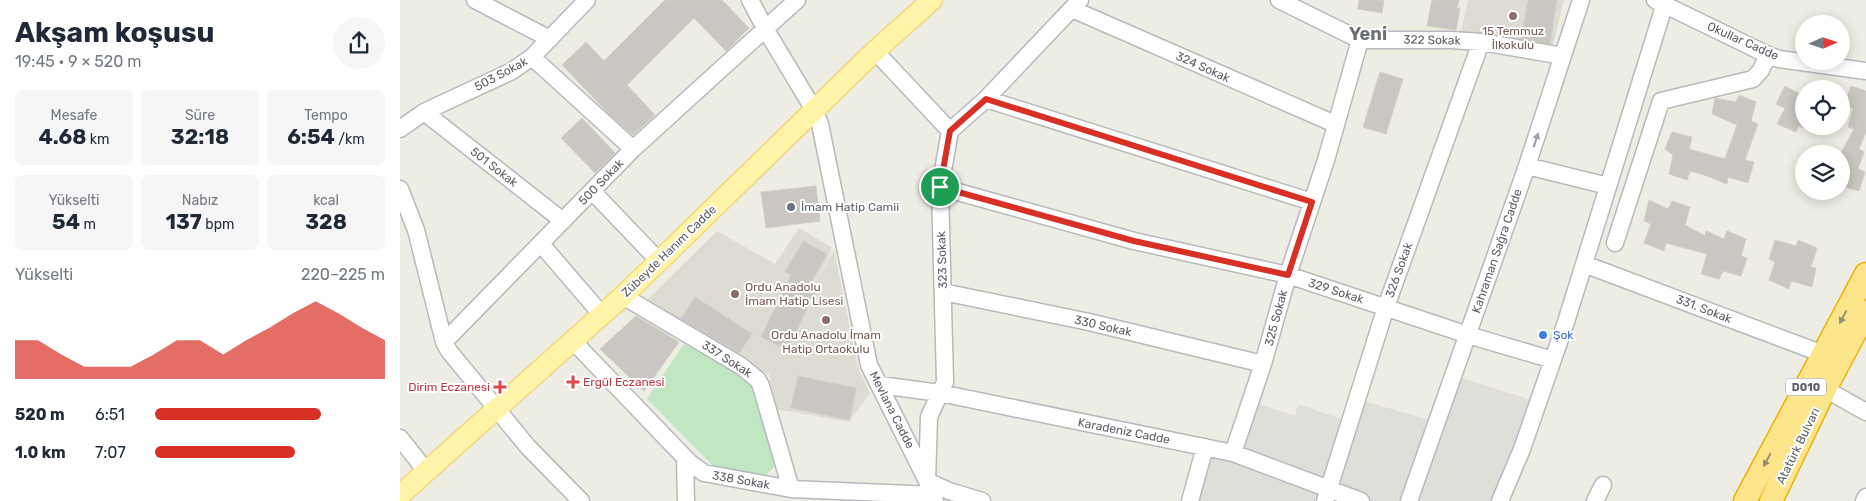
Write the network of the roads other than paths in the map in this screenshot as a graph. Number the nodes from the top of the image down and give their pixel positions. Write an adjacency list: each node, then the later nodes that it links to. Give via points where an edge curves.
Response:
1 (475, 0): 11 (street)
2 (587, 0): 11 (street, 503 Sokak)
3 (750, 0): 10 (street, Mevlana Cadde)
4 (797, 0): 10 (street, 500 Sokak)
5 (932, 0): 14 (main road, Zübeyde Hanım Cadde)
6 (1279, 0): 12 (street, 322 Sokak)
7 (1581, 0): 16 (street, Kahraman Sağra Cadde)
8 (1661, 2): 15 (street, Okullar Cadde); 27 (street)
9 (1076, 5): 19 (street); 22 (street, 324 Sokak)
10 (766, 30): 20 (street, Mevlana Cadde); 25 (street, 500 Sokak)
11 (550, 39): 17 (street, 503 Sokak)
12 (1360, 40): 13 (street, 322 Sokak); 22 (street, 325 Sokak)
13 (1482, 42): 16 (street, 322 Sokak); 41 (street, 326 Sokak)
14 (875, 51): 20 (main road, Zübeyde Hanım Cadde); 24 (street)
15 (1768, 55): 18 (street, Okullar Cadde); 33 (street, via 1753,79 1661,101)
16 (1563, 56): 26 (street, Kahraman Sağra Cadde, one-way to 16)
17 (532, 57): 21 (street, 503 Sokak, via 512,71); 25 (street)
18 (1866, 71)
19 (986, 99): 24 (street); 31 (street)
20 (814, 110): 35 (main road, Zübeyde Hanım Cadde); 50 (street, Mevlana Cadde, via 820,124 869,365)
21 (424, 112): 23 (street, 503 Sokak); 32 (street, 501 Sokak)
22 (1335, 124): 31 (street, 325 Sokak)
23 (400, 129)
24 (950, 131): 28 (street, 323 Sokak)
25 (633, 149): 30 (street, 500 Sokak)
26 (1527, 166): 27 (street); 44 (street, Kahraman Sağra Cadde)
27 (1608, 186): 36 (street)
28 (940, 187): 38 (street, 329 Sokak, via 1134,241); 39 (street, 323 Sokak)
29 (400, 190): 46 (street, via 416,230)
30 (592, 191): 32 (street, 500 Sokak); 35 (street)
31 (1312, 202): 38 (street, 325 Sokak)
32 (563, 221): 34 (street, 500 Sokak)
33 (1615, 243)
34 (541, 244): 43 (street); 46 (street, 500 Sokak)
35 (658, 261): 40 (main road, Zübeyde Hanım Cadde)
36 (1584, 264): 47 (street, 331. Sokak); 48 (street)
37 (1866, 274): 47 (highway, Atatürk Bulvarı / D010, one-way to 47)
38 (1288, 275): 41 (street, 329 Sokak); 49 (street, 325 Sokak)
39 (943, 292): 49 (street, 330 Sokak, via 1089,322); 52 (street, 323 Sokak, via 945,382)
40 (623, 296): 43 (main road, Zübeyde Hanım Cadde); 61 (street, 337 Sokak, via 758,380)
41 (1386, 307): 44 (street, 329 Sokak); 64 (street, 326 Sokak)
42 (1866, 312): 51 (highway, Atatürk Bulvarı / D010)
43 (602, 315): 45 (main road, Zübeyde Hanım Cadde)
44 (1468, 335): 48 (street, 329 Sokak); 71 (street, Kahraman Sağra Cadde)
45 (573, 341): 53 (main road, Zübeyde Hanım Cadde); 58 (street, 338 Sokak)
46 (444, 342): 53 (street)
47 (1824, 354): 74 (highway, Atatürk Bulvarı / D010, one-way to 74)
48 (1553, 360): 72 (street)
49 (1263, 364): 57 (street, 325 Sokak)
50 (880, 385): 52 (street, Karadeniz Cadde); 62 (street, Mevlana Cadde)
51 (1826, 389): 54 (street); 75 (highway, Atatürk Bulvarı / D010)
52 (940, 393): 56 (street, Karadeniz Cadde); 62 (street, 323 Sokak, via 929,417)
53 (497, 409): 59 (main road, Zübeyde Hanım Cadde); 66 (street)
54 (1866, 412)
55 (400, 438): 59 (street)
56 (1205, 447): 57 (street, Karadeniz Cadde); 69 (street)
57 (1233, 452): 64 (street, Karadeniz Cadde)
58 (685, 458): 61 (street, 338 Sokak, via 704,473); 67 (street)
59 (426, 471): 63 (main road, Zübeyde Hanım Cadde)
60 (1603, 485): 73 (street)
61 (791, 489): 62 (street, 338 Sokak)
62 (932, 492): 68 (street, via 949,491)
63 (400, 495)
64 (1327, 495): 70 (street, Karadeniz Cadde)
65 (1866, 497): 76 (street)
66 (581, 501)
67 (686, 501)
68 (982, 501)
69 (1190, 501)
70 (1361, 501)
71 (1409, 501)
72 (1500, 501)
73 (1596, 501)
74 (1745, 501)
75 (1771, 501)
76 (1864, 501)

